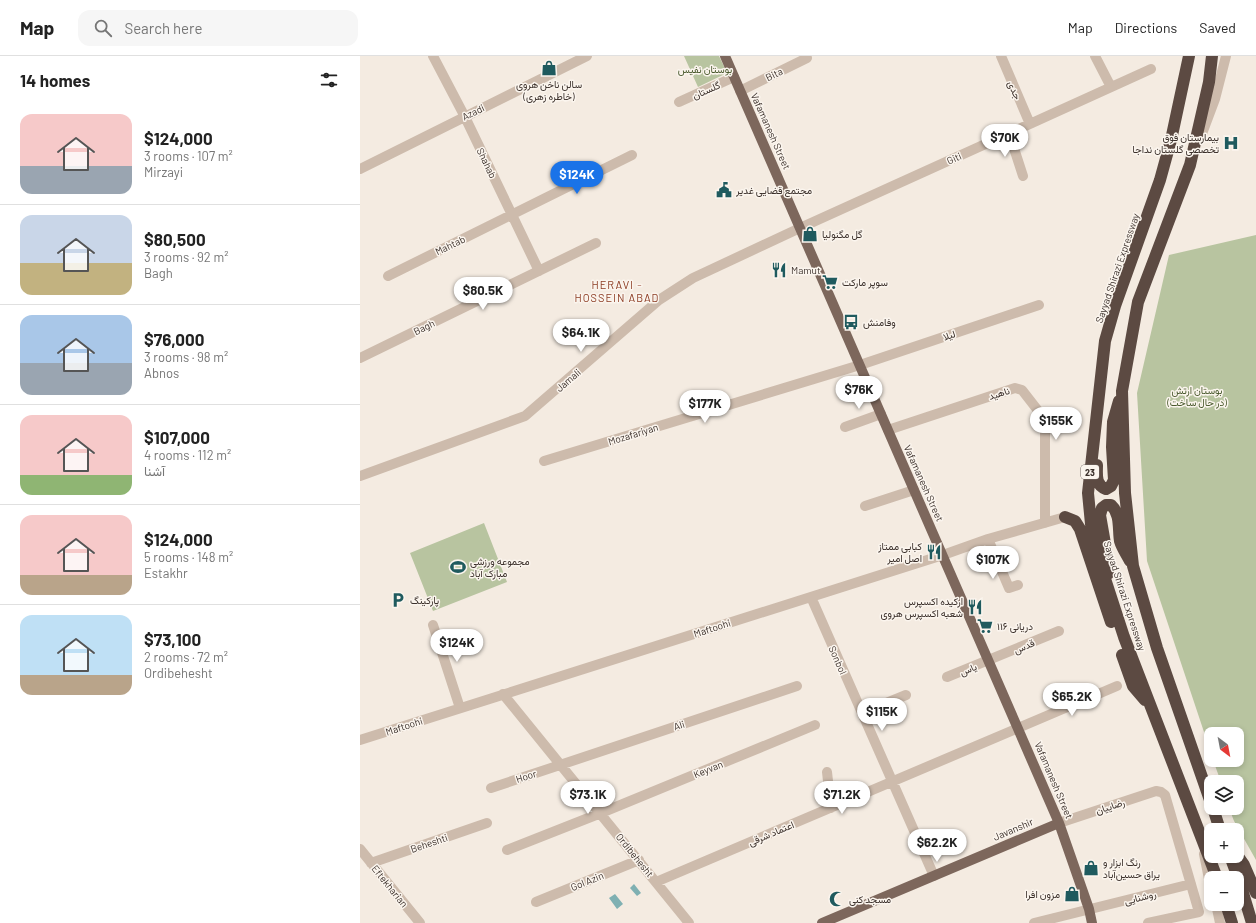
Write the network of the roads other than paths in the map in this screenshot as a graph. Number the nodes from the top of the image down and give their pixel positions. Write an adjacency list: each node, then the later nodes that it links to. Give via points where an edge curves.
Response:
1 (433, 56): 15 (street, Shahab)
2 (587, 56): 15 (street, Azadi)
3 (725, 56): 11 (main road, Vafamanesh Street)
4 (1001, 56): 16 (street, جدی)
5 (1095, 56): 12 (street)
6 (1189, 56): 31 (highway, Sayyad Shirazi Expressway / 23, via 1160,180 1105,341)
7 (1212, 56): 19 (highway, Sayyad Shirazi Expressway, via 1209,82)
8 (1226, 56): 19 (street, via 1215,99)
9 (808, 58): 13 (street, Bita)
10 (1151, 69): 12 (street, Giti)
11 (734, 77): 13 (main road, Vafamanesh Street); 14 (street, گلستان)
12 (1111, 87): 16 (street, Giti)
13 (740, 91): 23 (main road, Vafamanesh Street)
14 (679, 102)
15 (464, 117): 20 (street, Azadi); 22 (street, Shahab)
16 (1030, 124): 17 (street, Giti)
17 (1009, 133): 21 (street); 23 (street, Giti)
18 (632, 155): 22 (street, Mahtab)
19 (1190, 165): 30 (highway, Sayyad Shirazi Expressway, via 1138,302)
20 (360, 169)
21 (1023, 176)
22 (512, 214): 25 (street, Shahab); 26 (street, Mahtab)
23 (800, 228): 29 (main road, Vafamanesh Street); 36 (street, Jamali, via 693,278 659,300 525,416)
24 (596, 243): 25 (street, Bagh)
25 (539, 271): 28 (street, Bagh)
26 (388, 276)
27 (1039, 305): 29 (street, لیلا)
28 (360, 358)
29 (860, 365): 32 (main road, Vafamanesh Street); 35 (street, Mozafariyan)
30 (1122, 391): 31 (highway, via 1113,422 1114,480 1106,489 1101,487 1097,480); 43 (highway, Sayyad Shirazi Expressway, via 1125,493)
31 (1096, 412): 45 (highway, Sayyad Shirazi Expressway / 23, via 1088,493 1097,554)
32 (881, 414): 33 (street); 34 (main road, Vafamanesh Street)
33 (844, 427)
34 (888, 430): 37 (main road, Vafamanesh Street); 40 (street, ناهید, via 1015,388 1022,390 1045,422)
35 (544, 462)
36 (360, 476)
37 (914, 490): 38 (street); 42 (main road, Vafamanesh Street)
38 (865, 506)
39 (1065, 517): 40 (street, Maftoohi); 56 (highway, via 1075,521 1080,529 1133,686)
40 (1045, 523): 41 (street, Maftoohi)
41 (988, 539): 42 (street, Maftoohi); 44 (street, via 1009,588)
42 (943, 555): 46 (street, Maftoohi); 49 (main road, Vafamanesh Street)
43 (1133, 566): 45 (highway, via 1120,543 1115,509 1111,505 1106,506 1102,508 1100,515 1107,555); 64 (highway, Sayyad Shirazi Expressway, via 1157,648)
44 (1018, 585)
45 (1109, 590): 56 (highway, Sayyad Shirazi Expressway / 23)
46 (811, 597): 53 (street, Maftoohi); 57 (street, Sonbol)
47 (433, 625): 55 (street)
48 (1059, 631): 49 (street, قدس)
49 (988, 660): 50 (street, یاس); 59 (main road, Vafamanesh Street)
50 (947, 678)
51 (797, 686): 61 (street, Ali)
52 (1117, 686): 59 (street, اعتماد شرقی)
53 (503, 694): 55 (street, Maftoohi); 61 (street, Ordibehesht)
54 (906, 695): 57 (street)
55 (460, 708): 60 (street, Maftoohi)
56 (1152, 709): 70 (highway, Sayyad Shirazi Expressway / 23)
57 (862, 713): 63 (street, Sonbol)
58 (815, 725): 67 (street, Keyvan)
59 (1018, 728): 63 (street, اعتماد شرقی); 69 (main road, Vafamanesh Street)
60 (360, 740)
61 (561, 764): 65 (street, Hoor); 67 (street, Ordibehesht)
62 (827, 772): 66 (street)
63 (892, 782): 66 (street, اعتماد شرقی); 79 (street, Sonbol)
64 (1204, 783)
65 (491, 788)
66 (831, 808): 80 (street, اعتماد شرقی)
67 (601, 813): 72 (street, Keyvan); 73 (street, Ordibehesht)
68 (487, 823): 74 (street, Beheshti)
69 (1059, 823): 79 (main road, Javanshir); 81 (street, رضاییان, via 1156,791 1160,792 1165,795); 84 (main road, Vafamanesh Street)
70 (1200, 836): 77 (street); 78 (highway, Sayyad Shirazi Expressway / 23)
71 (360, 849): 74 (street, Eftekharian)
72 (507, 850)
73 (639, 860): 80 (street, Ordibehesht); 83 (street, Gol Azin)
74 (371, 863): 87 (street, Eftekharian)
75 (1233, 863): 95 (highway)
76 (1243, 863): 82 (highway)
77 (1207, 871)
78 (1214, 871)
79 (934, 876): 89 (main road, Javanshir)
80 (656, 882): 88 (street, Ordibehesht)
81 (1191, 884): 84 (street, روشنایی); 92 (street, via 1199,912)
82 (1256, 893)
83 (536, 902)
84 (1089, 909): 90 (street, روشنایی); 91 (main road, Vafamanesh Street)
85 (1218, 911): 93 (street)
86 (1228, 911): 94 (highway)
87 (420, 923)
88 (689, 923)
89 (822, 923)
90 (1034, 923)
91 (1092, 923)
92 (1148, 923)
93 (1220, 923)
94 (1232, 923)
95 (1252, 923)

